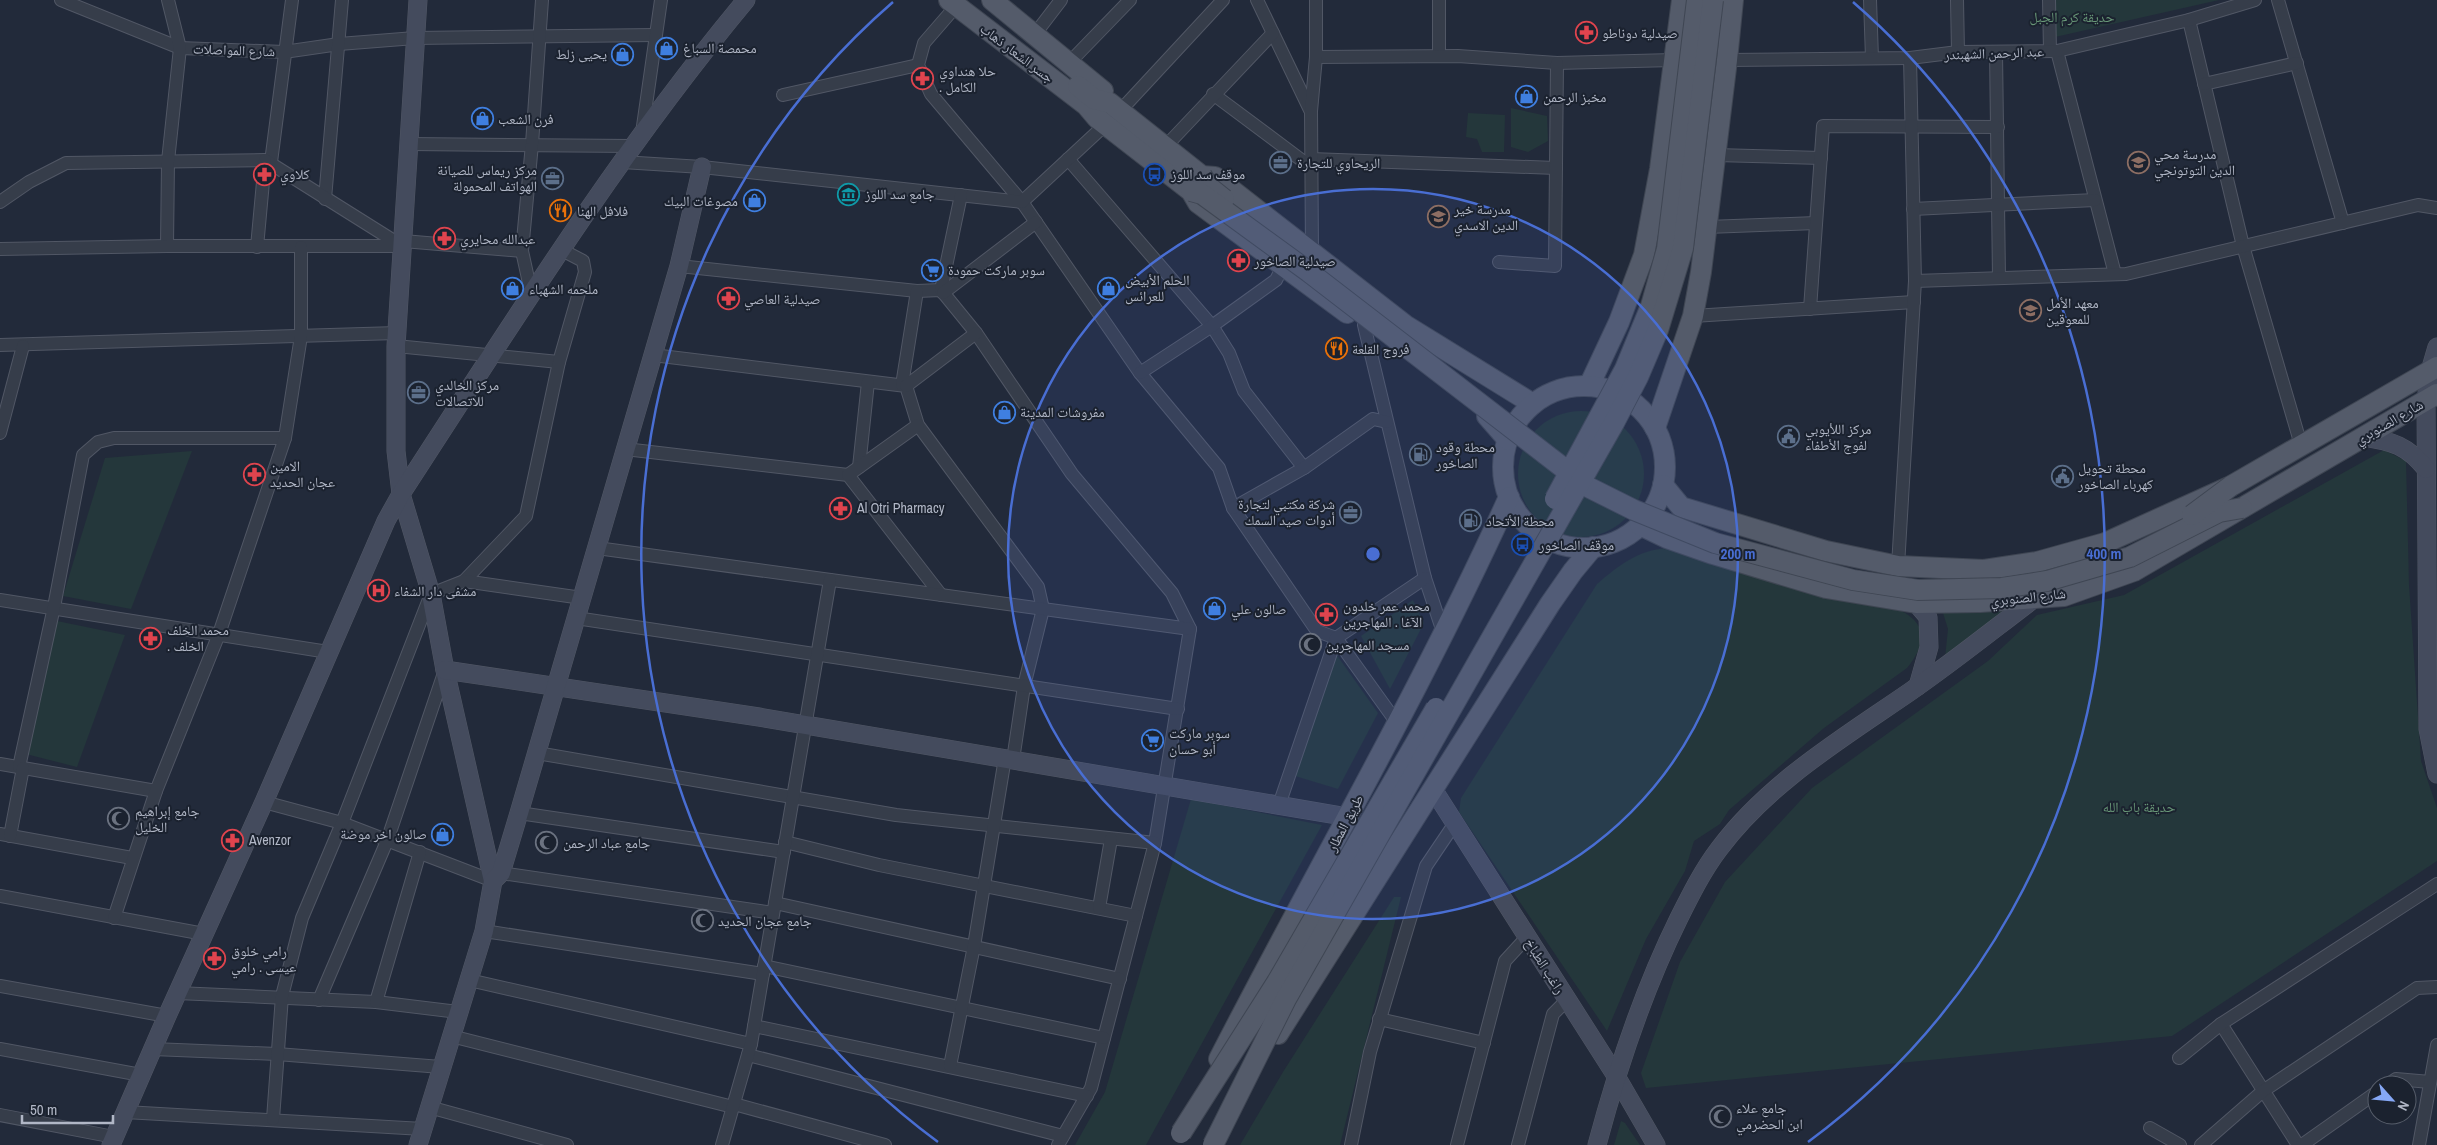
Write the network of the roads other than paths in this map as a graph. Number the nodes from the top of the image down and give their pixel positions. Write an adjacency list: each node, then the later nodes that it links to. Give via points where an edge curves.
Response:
1 (168, 0): 35 (street)
2 (292, 0): 37 (street)
3 (342, 0): 34 (street)
4 (418, 0): 33 (street)
5 (542, 0): 32 (street)
6 (660, 0): 30 (street)
7 (746, 0): 57 (street)
8 (934, 0): 27 (main road, جسر الشعار ذهاب)
9 (968, 0): 53 (main road)
10 (992, 0): 31 (main road)
11 (1061, 0): 31 (street)
12 (1130, 0): 46 (street)
13 (1223, 0): 53 (street)
14 (1257, 0): 29 (street)
15 (1316, 0): 40 (street)
16 (1438, 0): 41 (street)
17 (1682, 0): 44 (main road)
18 (1697, 0): 248 (main road, bridge, via 1667,249 1651,306 1625,369 1495,606 1282,974)
19 (1713, 0): 254 (main road, bridge, via 1683,248 1658,330 1638,377 1286,999)
20 (1733, 0): 45 (main road)
21 (1870, 0): 42 (street)
22 (1957, 0): 38 (street)
23 (2049, 0): 36 (street)
24 (2255, 0): 28 (street, عبد الرحمن الشهبندر)
25 (2278, 0): 48 (street)
26 (70, 2): 35 (street, شارع المواصلات)
27 (949, 7): 49 (street, via 924,43); 53 (main road, جسر الشعار ذهاب)
28 (2189, 20): 36 (street, عبد الرحمن الشهبندر); 50 (street)
29 (1272, 33): 51 (street); 54 (street)
30 (655, 34): 32 (street, شارع المواصلات); 57 (street)
31 (1035, 34): 46 (main road)
32 (539, 36): 33 (street, شارع المواصلات); 59 (street)
33 (415, 38): 34 (street, شارع المواصلات); 58 (street)
34 (339, 44): 37 (street, شارع المواصلات); 72 (street)
35 (180, 48): 37 (street, شارع المواصلات); 64 (street)
36 (2054, 51): 39 (street, عبد الرحمن الشهبندر); 73 (street)
37 (284, 52): 65 (street)
38 (1958, 52): 39 (street, عبد الرحمن الشهبندر); 43 (street, عبد الرحمن الشهبندر)
39 (1996, 52): 56 (street)
40 (1316, 56): 41 (street); 54 (street)
41 (1439, 56): 47 (street)
42 (1872, 58): 43 (street, عبد الرحمن الشهبندر); 45 (street, عبد الرحمن الشهبندر)
43 (1910, 58): 55 (street)
44 (1673, 60): 47 (street); 119 (main road, via 1660,168 1644,255 1619,322)
45 (1728, 60): 61 (main road)
46 (1070, 63): 53 (main road, via 1102,89)
47 (1557, 63): 69 (street)
48 (2297, 63): 50 (street); 81 (street)
49 (918, 66): 52 (street); 75 (street, via 931,94)
50 (2204, 84): 85 (street)
51 (1213, 94): 60 (street); 67 (street)
52 (783, 95)
53 (1102, 110): 60 (main road); 63 (street); 70 (main road)
54 (1311, 111): 67 (street)
55 (1912, 126): 56 (street); 62 (street, via 1823,126); 78 (street)
56 (1998, 127): 76 (street)
57 (638, 140): 59 (street); 66 (street)
58 (408, 144): 59 (street); 83 (street)
59 (532, 144): 90 (street)
60 (1165, 147): 70 (main road)
61 (1716, 155): 62 (street); 82 (main road)
62 (1820, 158): 80 (street)
63 (1068, 159): 75 (street); 105 (street)
64 (168, 161): 65 (street); 74 (street, via 66,163); 84 (street)
65 (268, 161): 72 (street); 86 (street)
66 (622, 162): 68 (street); 88 (street)
67 (1312, 163): 69 (street); 91 (street)
68 (702, 167): 71 (street); 93 (street)
69 (1556, 168): 92 (street, via 1555,266)
70 (1197, 183): 91 (main road, via 1215,178); 94 (main road, via 1198,203); 136 (main road, bridge, via 1209,187 1558,452 1638,502 1713,533 1854,570 1918,580 1999,577 2046,572 2095,560 2186,519); 140 (main road, bridge, via 1202,194 1588,486 1634,510 1715,543 1853,580 1918,590 2002,588 2048,581 2130,557 2219,512)
71 (960, 195): 75 (street); 100 (street)
72 (325, 199): 83 (street)
73 (2095, 200): 76 (street); 95 (street)
74 (0, 202)
75 (1022, 202): 79 (street)
76 (1998, 205): 78 (street); 96 (street)
77 (2437, 208): 81 (street, via 2418,205)
78 (1913, 209): 97 (street)
79 (1036, 222): 100 (street); 116 (street)
80 (1816, 223): 82 (street); 102 (street)
81 (2343, 223): 85 (street)
82 (1707, 227): 103 (main road)
83 (403, 244): 87 (street); 90 (street); 108 (street)
84 (167, 246): 86 (street); 89 (street)
85 (2242, 246): 95 (street); 129 (street)
86 (257, 247): 87 (street)
87 (301, 247): 107 (street)
88 (560, 248): 99 (street); 114 (street, via 577,256 585,266)
89 (0, 249)
90 (522, 251): 99 (street)
91 (1312, 253): 121 (main road, via 1405,325)
92 (1499, 262)
93 (679, 266): 98 (street); 113 (street)
94 (1283, 266): 104 (main road); 105 (street, via 1276,280)
95 (2115, 274): 96 (street)
96 (1999, 278): 97 (street)
97 (1915, 281): 101 (street)
98 (917, 291): 100 (street); 118 (street)
99 (531, 292): 112 (street)
100 (942, 292): 106 (street)
101 (1914, 302): 102 (street); 146 (street)
102 (1810, 309): 103 (street)
103 (1693, 316): 124 (main road)
104 (1364, 325): 122 (street); 128 (main road, via 1479,410)
105 (1212, 326): 116 (street); 132 (street, via 1229,353 1244,391)
106 (976, 333): 118 (street); 159 (street, via 1072,474 1172,592)
107 (301, 336): 108 (street); 110 (street); 127 (street)
108 (396, 339): 112 (street); 137 (street, via 396,451)
109 (0, 345): 110 (street)
110 (23, 346): 125 (street)
111 (2437, 347): 115 (street)
112 (492, 354): 114 (street); 137 (street)
113 (653, 355): 117 (street); 130 (street)
114 (559, 362): 149 (street, via 526,516)
115 (2434, 369): 120 (street); 129 (main road, شارع الصنوبري)
116 (1140, 373): 139 (street, via 1219,468)
117 (868, 382): 118 (street); 131 (street)
118 (904, 385): 123 (street)
119 (1589, 386): 121 (main road, via 1569,387 1550,393); 124 (main road, via 1615,392 1638,406)
120 (2431, 397): 126 (main road, شارع الصنوبري); 133 (street)
121 (1533, 404): 128 (main road, via 1514,426)
122 (1387, 422): 132 (street, via 1372,419); 147 (street)
123 (918, 425): 131 (street); 157 (street, via 1038,587)
124 (1655, 428): 135 (main road, via 1665,466)
125 (0, 433)
126 (2363, 437): 133 (street, via 2401,446 2414,454); 140 (main road, شارع الصنوبري)
127 (285, 438): 156 (street, via 114,438 98,442 83,454); 161 (street)
128 (1508, 440): 138 (main road, via 1503,465)
129 (2301, 445): 136 (main road, شارع الصنوبري)
130 (625, 449): 134 (street); 144 (street)
131 (859, 467): 134 (street)
132 (1304, 468): 139 (street)
133 (2426, 469): 176 (street, via 2428,729)
134 (848, 475): 151 (street)
135 (1663, 485): 141 (main road, شارع الصنوبري, via 1681,507); 142 (main road, via 1654,507)
136 (2231, 486): 146 (main road, شارع الصنوبري, via 2105,543 2037,562 1984,570)
137 (401, 494): 150 (street); 163 (street, via 373,548)
138 (1509, 497): 143 (main road, via 1530,528 1545,538 1560,544); 160 (main road, طريق المطار)
139 (1233, 508): 162 (street, via 1318,631)
140 (2242, 508): 153 (main road, شارع الصنوبري, via 2134,571 2064,596)
141 (1724, 521): 145 (main road); 146 (main road, شارع الصنوبري, via 1826,551)
142 (1640, 525): 143 (main road, via 1619,540); 145 (main road, شارع الصنوبري)
143 (1593, 547): 178 (main road, via 1561,588)
144 (597, 548): 148 (street); 152 (street)
145 (1713, 554): 155 (main road, شارع الصنوبري, via 1826,588)
146 (1898, 566)
147 (1425, 578): 160 (street); 162 (street)
148 (830, 580): 151 (street); 164 (street)
149 (464, 581): 150 (street); 152 (street)
150 (431, 594): 165 (street); 185 (street)
151 (941, 595): 157 (street)
152 (582, 598): 158 (street)
153 (2035, 598): 155 (main road, شارع الصنوبري); 168 (street)
154 (0, 600): 156 (street)
155 (1916, 603): 168 (street, via 1928,617 1929,646)
156 (54, 607): 161 (street); 175 (street)
157 (1043, 609): 159 (street); 167 (street)
158 (576, 618): 164 (street); 166 (street)
159 (1190, 630): 169 (street)
160 (1443, 632): 170 (main road, طريق المطار)
161 (219, 634): 163 (street); 179 (street)
162 (1336, 638): 170 (street); 182 (street)
163 (328, 652): 181 (street)
164 (817, 654): 167 (street); 171 (street)
165 (445, 670): 166 (street); 190 (street); 195 (street)
166 (556, 686): 171 (street); 172 (street)
167 (1024, 686): 169 (street); 173 (street)
168 (1918, 686): 235 (street, via 1795,771 1719,849 1664,948)
169 (1178, 709): 177 (street)
170 (1397, 723): 184 (main road, طريق المطار)
171 (805, 724): 173 (street); 180 (street)
172 (537, 753): 180 (street); 183 (street)
173 (1009, 759): 177 (street); 187 (street)
174 (0, 764): 175 (street)
175 (21, 767): 179 (street); 188 (street)
176 (2437, 774)
177 (1166, 786): 182 (street); 191 (street)
178 (1433, 789): 186 (street, راغب الطباخ); 254 (main road, via 1296,1002)
179 (156, 791): 194 (street)
180 (793, 797): 187 (street, via 896,815); 192 (street)
181 (264, 802): 185 (street); 204 (street)
182 (1279, 805): 184 (street)
183 (519, 813): 192 (street); 195 (street)
184 (1348, 817): 248 (main road, طريق المطار)
185 (342, 823): 190 (street); 213 (street, via 302,918)
186 (1454, 824): 205 (street, راغب الطباخ); 220 (street, via 1426,866)
187 (994, 826): 189 (street); 197 (street)
188 (5, 835): 194 (street)
189 (1111, 839): 191 (street); 200 (street)
190 (387, 842): 193 (street); 214 (street)
191 (1155, 843): 201 (street)
192 (784, 847): 197 (street); 199 (street)
193 (420, 852): 195 (street); 216 (street)
194 (132, 858): 202 (street)
195 (497, 877): 199 (street); 203 (street)
196 (2437, 884): 221 (street)
197 (983, 886): 200 (street); 206 (street)
198 (0, 896): 202 (street)
199 (774, 908): 206 (street); 207 (street)
200 (1099, 908): 201 (street)
201 (1136, 916): 208 (street)
202 (114, 918): 204 (street)
203 (484, 931): 207 (street); 209 (street)
204 (204, 934): 212 (street)
205 (1527, 937): 215 (street, راغب الطباخ); 225 (street, via 1505,961)
206 (974, 946): 208 (street); 217 (street)
207 (764, 970): 217 (street); 222 (street)
208 (1120, 979): 224 (street)
209 (469, 980): 218 (street); 229 (street)
210 (0, 986): 219 (street)
211 (2437, 987): 238 (street, via 2417,988)
212 (177, 993): 213 (street); 219 (street)
213 (282, 996): 214 (street); 230 (street)
214 (319, 1000): 216 (street)
215 (1567, 1000): 235 (street, راغب الطباخ); 257 (street, via 1553,1014)
216 (376, 1002): 218 (street)
217 (960, 1007): 224 (street); 232 (street)
218 (458, 1012): 223 (street)
219 (166, 1016): 228 (street)
220 (1379, 1019): 225 (street); 255 (street)
221 (2221, 1024): 231 (street); 238 (street)
222 (754, 1026): 229 (street); 232 (street)
223 (451, 1036): 233 (street); 241 (street)
224 (1104, 1038): 239 (street)
225 (1484, 1043): 256 (street)
226 (2437, 1045): 237 (street)
227 (0, 1049): 234 (street)
228 (153, 1049): 230 (street); 234 (street)
229 (749, 1049): 241 (street); 250 (street)
230 (277, 1054): 233 (street); 245 (street)
231 (2178, 1058)
232 (950, 1066): 239 (street)
233 (441, 1067): 242 (street)
234 (141, 1075): 243 (street)
235 (1616, 1076): 258 (street); 259 (street, راغب الطباخ)
236 (2417, 1081): 237 (street)
237 (2430, 1082): 264 (street)
238 (2263, 1091): 261 (street); 262 (street)
239 (1087, 1096): 250 (street)
240 (2367, 1099): 263 (street)
241 (733, 1106): 252 (street); 253 (street)
242 (429, 1107): 247 (street); 251 (street)
243 (125, 1112): 245 (street); 249 (street)
244 (0, 1115): 249 (street)
245 (273, 1119): 247 (street)
246 (2150, 1128): 260 (street)
247 (420, 1137)
248 (1178, 1139)
249 (112, 1141)
250 (1061, 1141)
251 (567, 1145)
252 (722, 1145)
253 (885, 1145)
254 (1213, 1145)
255 (1351, 1145)
256 (1457, 1145)
257 (1518, 1145)
258 (1597, 1145)
259 (1656, 1145)
260 (2180, 1145)
261 (2201, 1145)
262 (2298, 1145)
263 (2302, 1145)
264 (2420, 1145)

